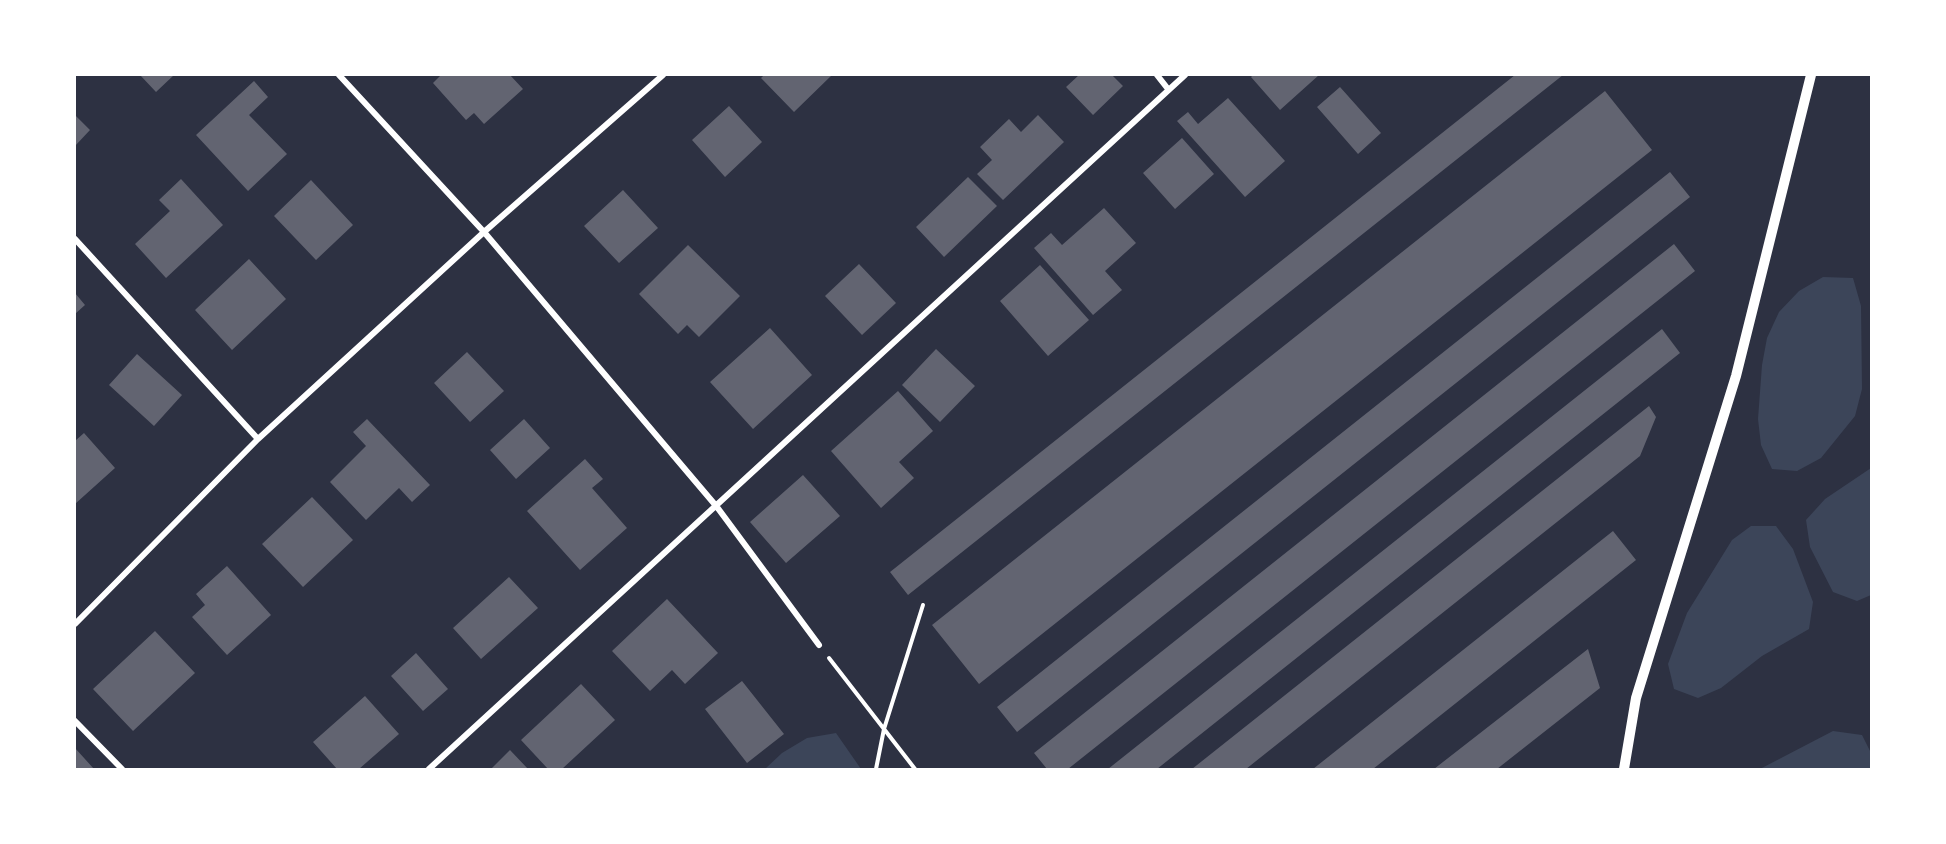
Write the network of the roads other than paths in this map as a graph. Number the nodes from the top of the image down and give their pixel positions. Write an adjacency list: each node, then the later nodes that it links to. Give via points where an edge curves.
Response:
1 (339, 75): 7 (street)
2 (663, 75): 7 (street)
3 (1157, 75): 6 (street)
4 (1185, 75): 6 (street)
5 (1811, 75): 16 (street, via 1736,376 1636,698)
6 (1168, 89): 10 (street)
7 (484, 232): 9 (street); 10 (street)
8 (75, 238): 9 (street)
9 (258, 439): 11 (street)
10 (717, 507): 12 (street); 15 (street)
11 (75, 624)
12 (819, 645)
13 (75, 721): 14 (street)
14 (122, 769)
15 (429, 769)
16 (1624, 769)

